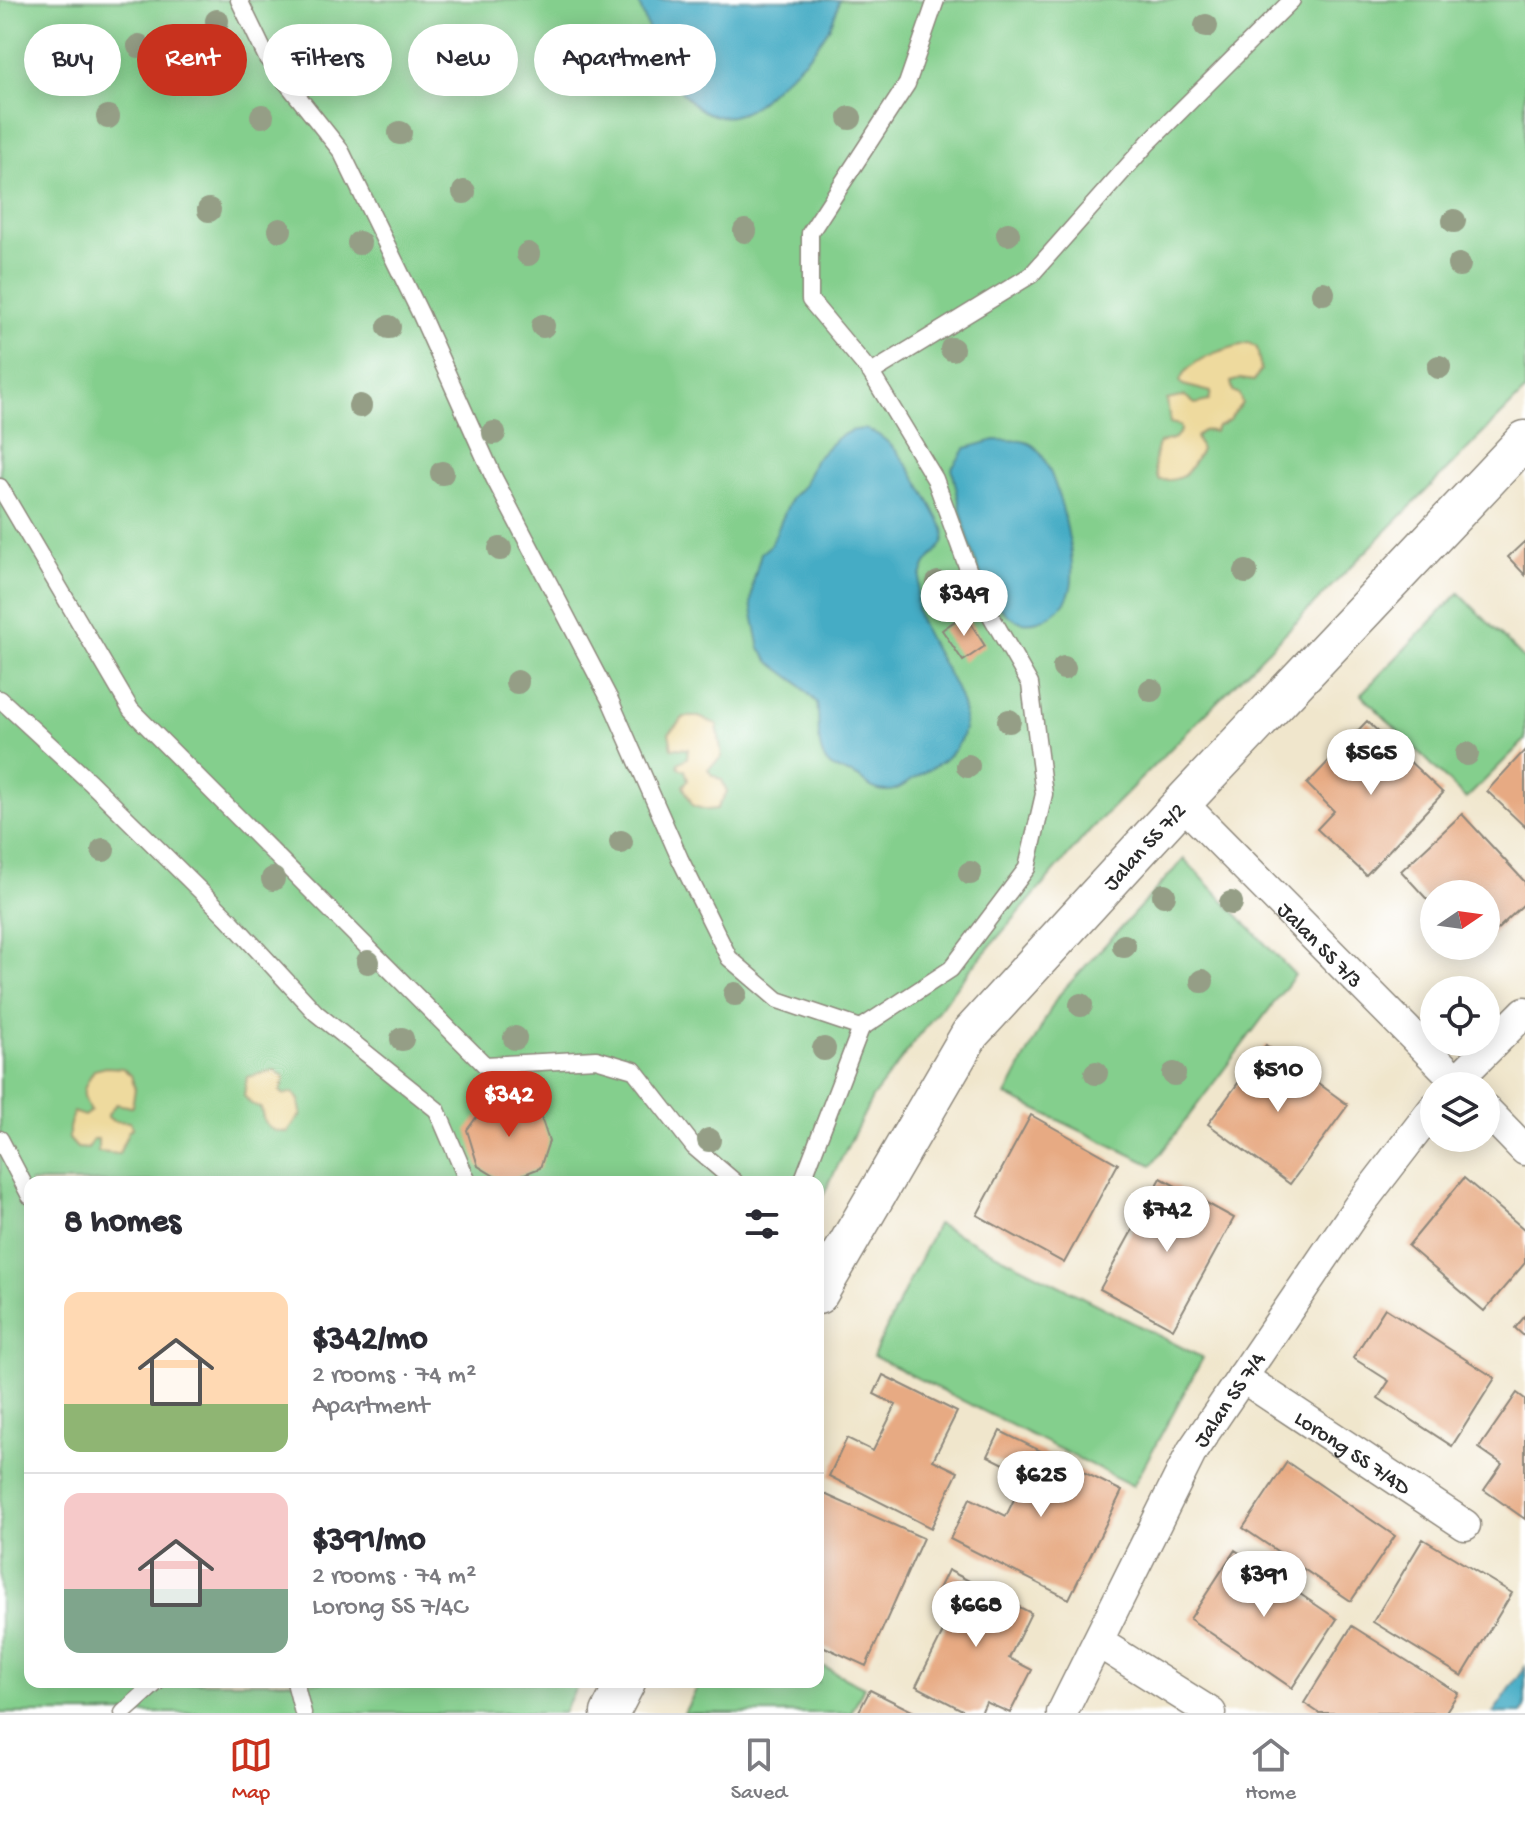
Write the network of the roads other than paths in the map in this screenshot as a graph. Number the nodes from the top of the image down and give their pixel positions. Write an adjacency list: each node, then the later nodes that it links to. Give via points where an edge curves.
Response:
1 (239, 0): 10 (lane, via 267,58 341,151 494,478 610,700 729,958 778,1000)
2 (936, 0): 4 (lane, via 907,84 810,233 810,300)
3 (1292, 0): 4 (lane, via 1148,143 1031,275)
4 (871, 373): 10 (lane, via 935,479 975,588 1030,684 1044,794 1027,868 951,969)
5 (1525, 440): 8 (street, Jalan SS 7/2)
6 (0, 487): 18 (lane, via 131,710 485,1065 596,1059 634,1070 694,1147)
7 (0, 699): 17 (lane, via 228,918 316,1013 437,1110)
8 (1182, 803): 11 (street, Jalan SS 7/3); 21 (street, Jalan SS 7/2, via 970,1034)
9 (1525, 1012): 12 (street)
10 (861, 1028): 19 (lane)
11 (1444, 1072)
12 (1468, 1072)
13 (1500, 1124): 16 (street)
14 (1420, 1126): 22 (street, Jalan SS 7/4)
15 (0, 1139): 20 (lane)
16 (1525, 1150)
17 (465, 1176)
18 (728, 1176)
19 (804, 1176)
20 (24, 1185)
21 (824, 1285)
22 (1242, 1377): 23 (street, Lorong SS 7/4D); 24 (street, Jalan SS 7/4, via 1192,1451)
23 (1465, 1525)
24 (1098, 1642): 31 (street, Jalan SS 7/4); 32 (street)
25 (150, 1688): 28 (lane)
26 (297, 1688): 29 (lane)
27 (623, 1688): 30 (street)
28 (123, 1713)
29 (303, 1713)
30 (610, 1713)
31 (1062, 1713)
32 (1211, 1713)

